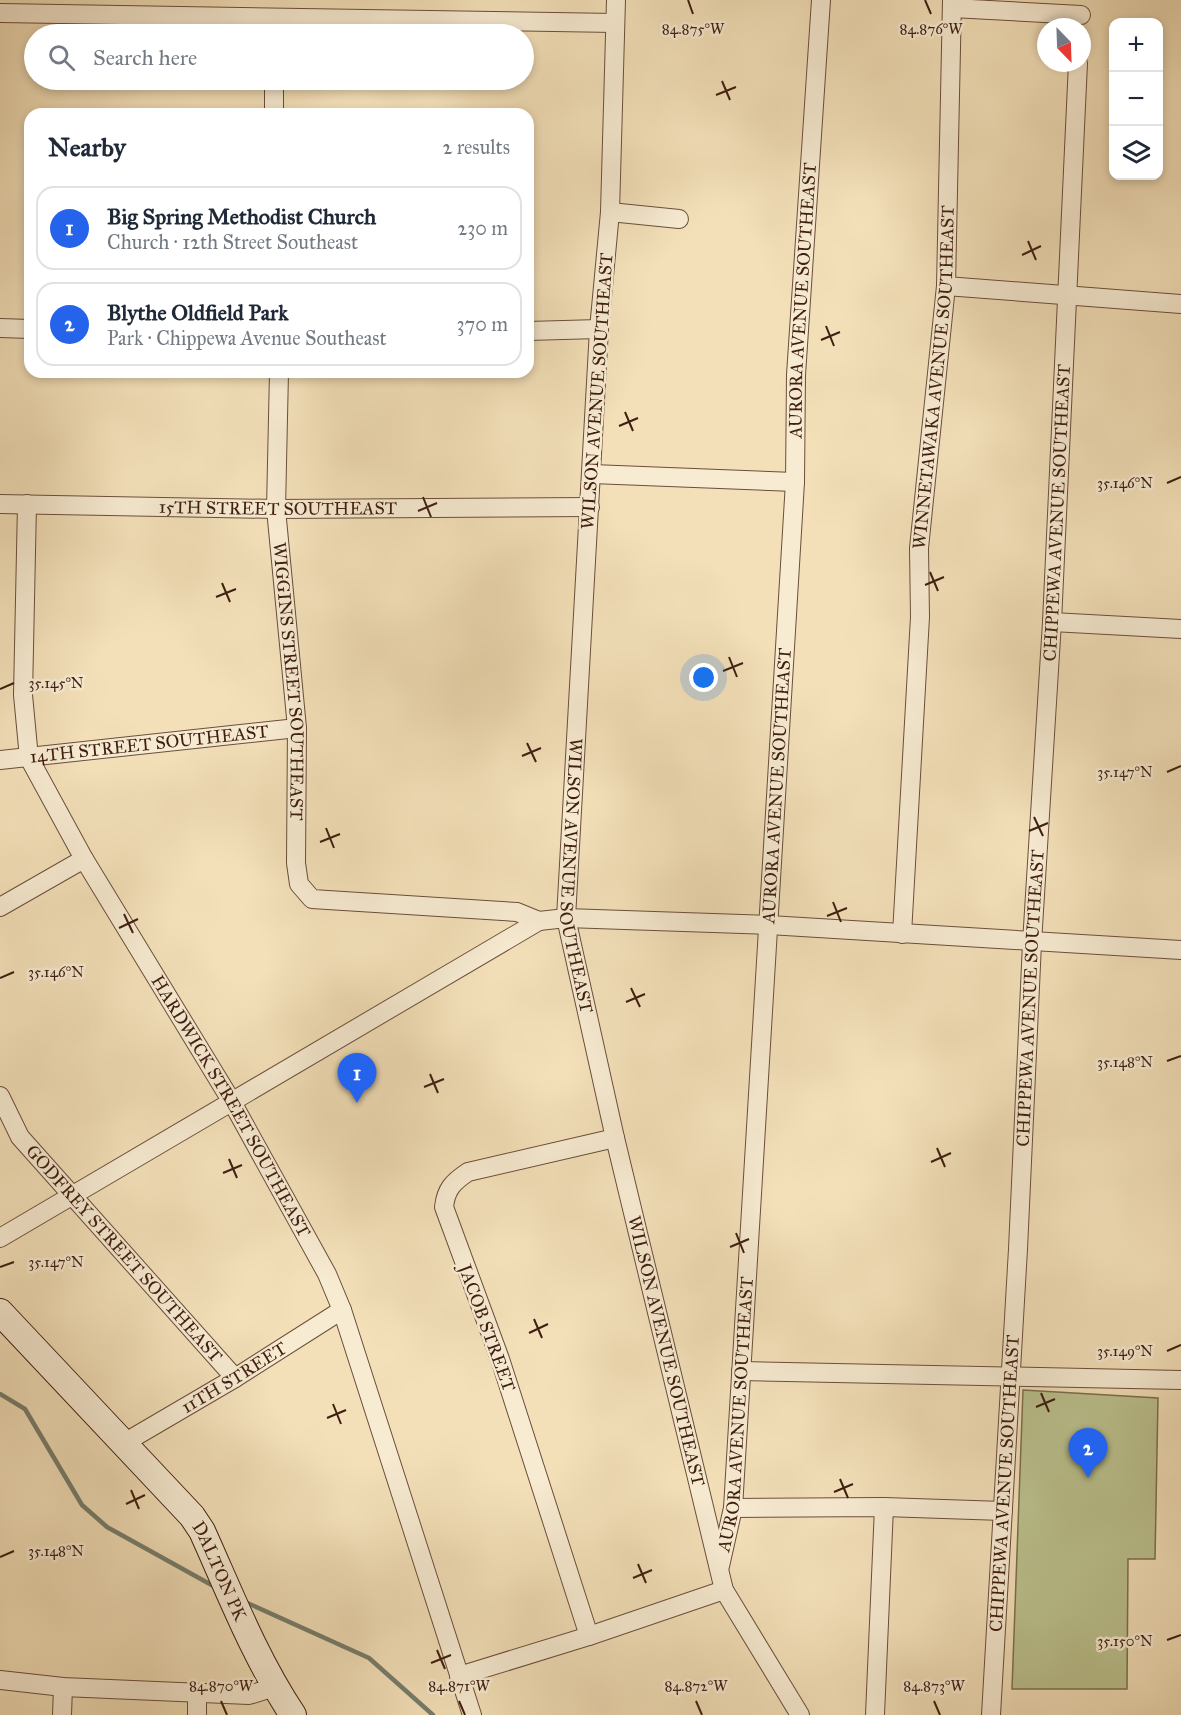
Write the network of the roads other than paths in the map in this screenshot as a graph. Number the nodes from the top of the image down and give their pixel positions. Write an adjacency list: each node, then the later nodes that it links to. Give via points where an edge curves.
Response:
1 (616, 0): 6 (street, WILSON AVENUE SOUTHEAST)
2 (821, 0): 23 (street, AURORA AVENUE SOUTHEAST, via 796,375)
3 (952, 4): 5 (street); 14 (street, WINNETAWAKA AVENUE SOUTHEAST)
4 (0, 13): 7 (street)
5 (1081, 14)
6 (615, 23): 8 (street); 12 (street, WILSON AVENUE SOUTHEAST)
7 (214, 24)
8 (529, 24)
9 (1078, 72): 15 (street, CHIPPEWA AVENUE SOUTHEAST)
10 (274, 90): 11 (street)
11 (274, 108)
12 (610, 212): 13 (street); 19 (street, WILSON AVENUE SOUTHEAST)
13 (679, 219)
14 (946, 286): 15 (street); 38 (street, WINNETAWAKA AVENUE SOUTHEAST, via 919,548 920,617)
15 (1066, 296): 16 (street); 28 (street, CHIPPEWA AVENUE SOUTHEAST)
16 (1181, 304)
17 (0, 328): 18 (street)
18 (24, 329)
19 (599, 329): 20 (street); 22 (street, WILSON AVENUE SOUTHEAST)
20 (534, 331)
21 (279, 378): 27 (street, WIGGINS STREET SOUTHEAST)
22 (592, 474): 23 (street); 26 (street, WILSON AVENUE SOUTHEAST)
23 (795, 482): 37 (street, AURORA AVENUE SOUTHEAST)
24 (0, 504): 25 (street, 15TH STREET SOUTHEAST)
25 (27, 504): 27 (street, 15TH STREET SOUTHEAST); 31 (street, HARDWICK STREET SOUTHEAST, via 23,695)
26 (590, 507): 27 (street, 15TH STREET SOUTHEAST); 35 (street, WILSON AVENUE SOUTHEAST)
27 (276, 509): 30 (street, WIGGINS STREET SOUTHEAST)
28 (1052, 622): 29 (street); 39 (street, CHIPPEWA AVENUE SOUTHEAST)
29 (1181, 629)
30 (297, 728): 31 (street, 14TH STREET SOUTHEAST); 36 (street, WIGGINS STREET SOUTHEAST, via 296,863 299,884 312,899 517,912)
31 (29, 758): 32 (street, 14TH STREET SOUTHEAST); 33 (street, HARDWICK STREET SOUTHEAST)
32 (0, 760)
33 (84, 859): 34 (street); 42 (street, HARDWICK STREET SOUTHEAST)
34 (0, 907)
35 (566, 918): 36 (street); 37 (street); 43 (street, WILSON AVENUE SOUTHEAST)
36 (539, 921): 42 (street)
37 (770, 925): 38 (street); 48 (street, AURORA AVENUE SOUTHEAST)
38 (902, 934): 39 (street)
39 (1032, 943): 40 (street); 49 (street, CHIPPEWA AVENUE SOUTHEAST)
40 (1181, 950)
41 (0, 1096): 44 (street, GODFREY STREET SOUTHEAST, via 20,1137)
42 (232, 1102): 44 (street); 46 (street, HARDWICK STREET SOUTHEAST, via 327,1274)
43 (615, 1138): 56 (street, WILSON AVENUE SOUTHEAST); 58 (street, JACOB STREET, via 468,1172 450,1186 444,1207 500,1359)
44 (72, 1194): 45 (street); 50 (street, GODFREY STREET SOUTHEAST)
45 (0, 1238)
46 (342, 1311): 50 (street, 11TH STREET); 59 (street, HARDWICK STREET SOUTHEAST)
47 (0, 1312): 52 (main road, DALTON PK)
48 (741, 1371): 49 (street); 54 (street, AURORA AVENUE SOUTHEAST)
49 (1010, 1375): 51 (street); 55 (street, CHIPPEWA AVENUE SOUTHEAST)
50 (235, 1378): 52 (street, 11TH STREET)
51 (1181, 1380)
52 (124, 1443): 62 (main road, DALTON PK, via 202,1531)
53 (884, 1507): 54 (street); 55 (street); 69 (street)
54 (733, 1508): 56 (street, AURORA AVENUE SOUTHEAST)
55 (1003, 1511): 70 (street, CHIPPEWA AVENUE SOUTHEAST)
56 (719, 1569): 57 (street, WILSON AVENUE SOUTHEAST)
57 (724, 1590): 58 (street); 68 (street, WILSON AVENUE SOUTHEAST)
58 (589, 1636): 59 (street)
59 (459, 1676): 67 (street, HARDWICK STREET SOUTHEAST)
60 (0, 1680): 61 (street)
61 (63, 1687): 63 (street); 64 (street)
62 (275, 1687): 63 (street, via 249,1695); 66 (main road, DALTON PK)
63 (197, 1693): 65 (street)
64 (62, 1715)
65 (197, 1715)
66 (293, 1715)
67 (472, 1715)
68 (800, 1715)
69 (875, 1715)
70 (992, 1715)

